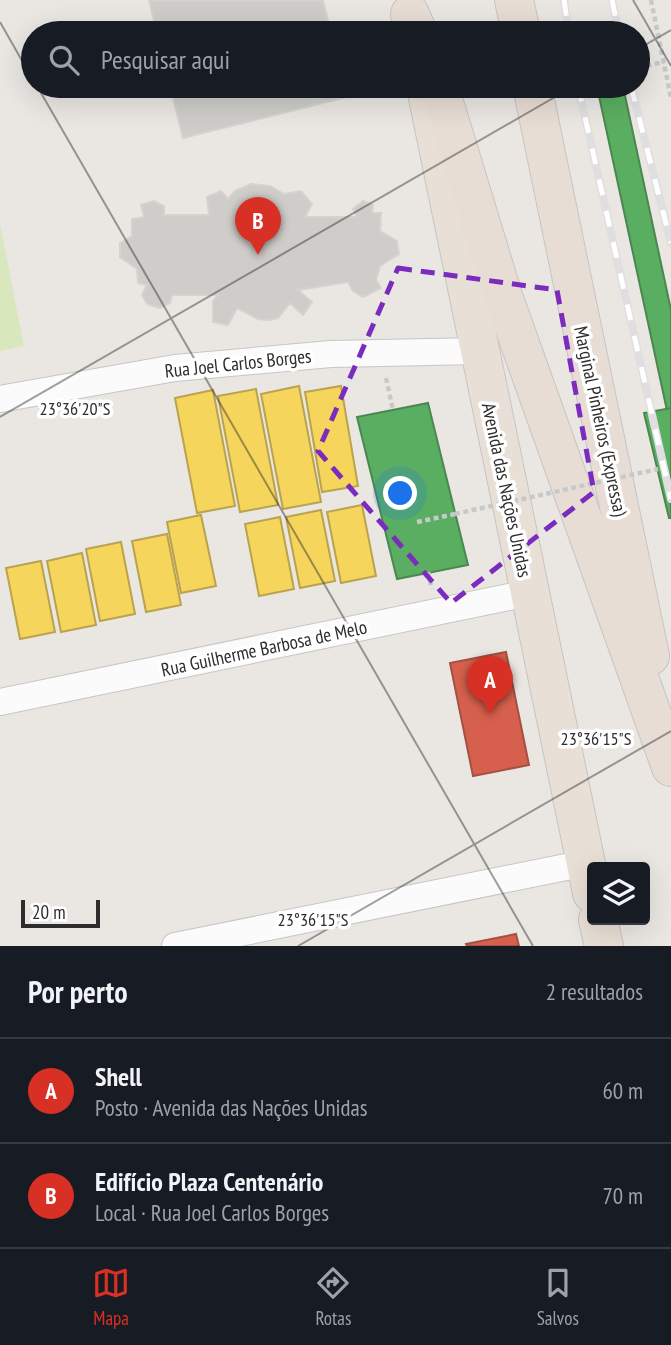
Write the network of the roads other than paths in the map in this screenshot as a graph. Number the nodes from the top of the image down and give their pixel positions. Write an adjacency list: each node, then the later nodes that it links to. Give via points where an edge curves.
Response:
1 (514, 0): 2 (highway)
2 (518, 21)
3 (427, 98): 6 (highway, Avenida das Nações Unidas)
4 (443, 98): 11 (highway, via 503,296)
5 (534, 98): 10 (highway, Marginal Pinheiros (Expressa))
6 (479, 351): 7 (street, Rua Joel Carlos Borges, via 331,354 175,368); 8 (highway, Avenida das Nações Unidas)
7 (0, 399)
8 (528, 593): 9 (street, Rua Guilherme Barbosa de Melo); 12 (highway, Avenida das Nações Unidas)
9 (0, 702)
10 (671, 757)
11 (671, 767)
12 (587, 869)
13 (587, 878): 15 (street)
14 (599, 925): 16 (highway)
15 (175, 946)
16 (604, 946)

